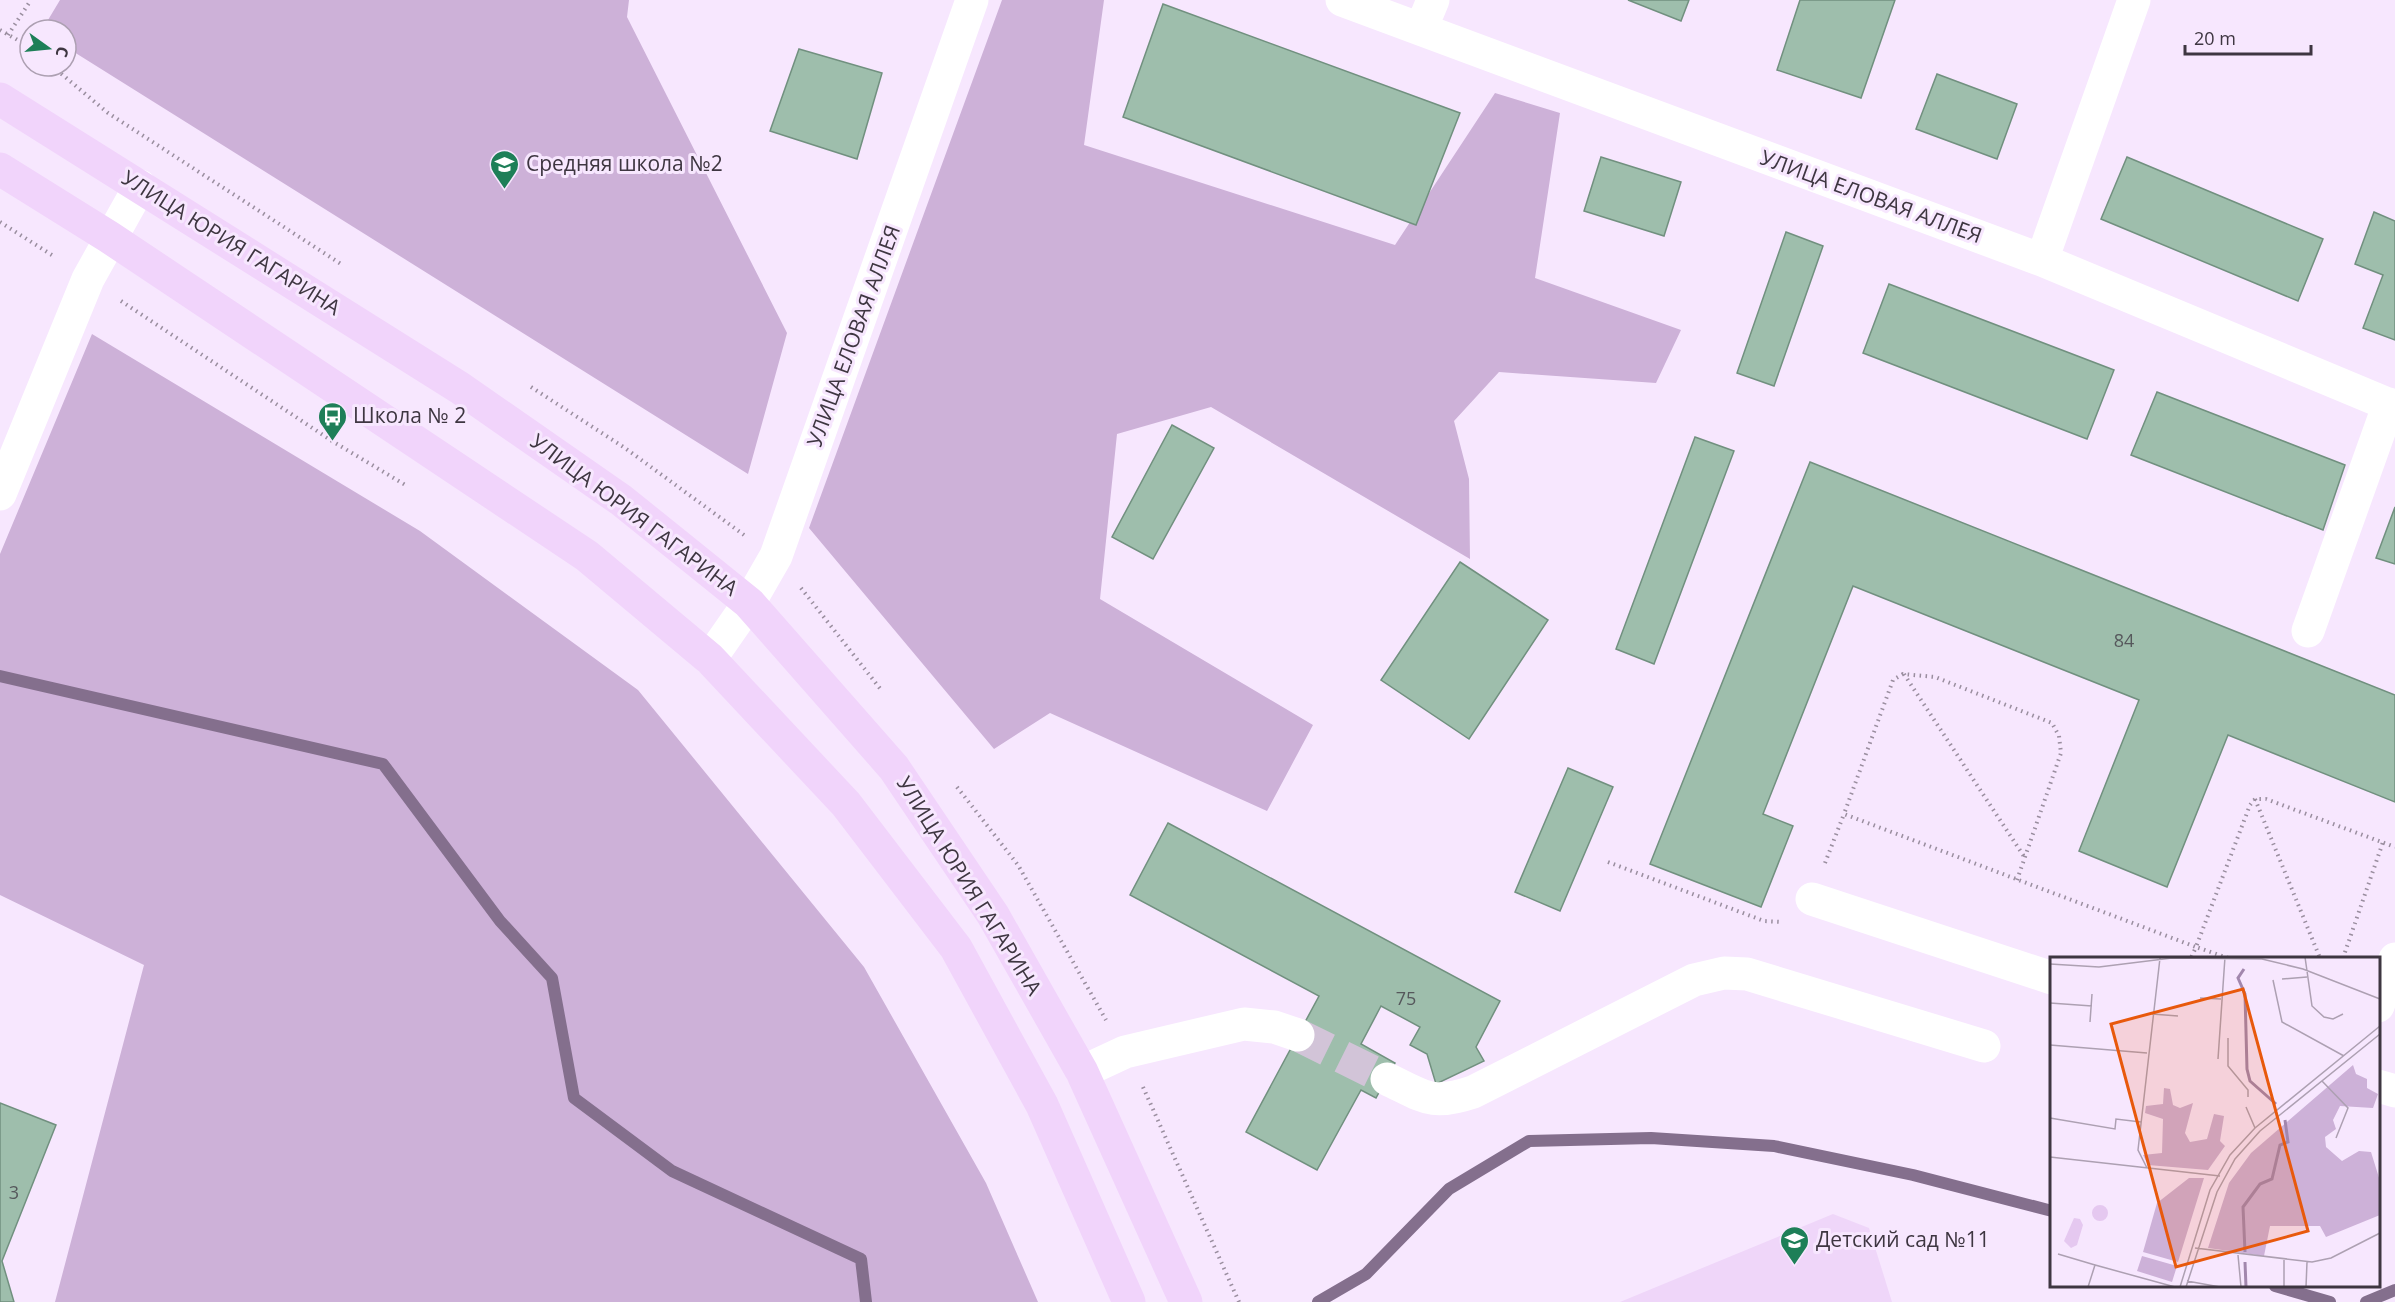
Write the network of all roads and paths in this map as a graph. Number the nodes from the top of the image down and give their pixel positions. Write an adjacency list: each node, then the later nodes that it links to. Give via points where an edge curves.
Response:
1 (31, 0): 7 (path)
2 (972, 0): 19 (street, УЛИЦА ЕЛОВАЯ АЛЛЕЯ, via 776,556)
3 (1342, 0): 5 (street, УЛИЦА ЕЛОВАЯ АЛЛЕЯ)
4 (2134, 0): 14 (street)
5 (1427, 15): 14 (street, УЛИЦА ЕЛОВАЯ АЛЛЕЯ)
6 (0, 30): 7 (path)
7 (8, 34): 8 (path)
8 (18, 40)
9 (0, 99): 11 (main road, УЛИЦА ЮРИЯ ГАГАРИНА)
10 (0, 169): 13 (main road, УЛИЦА ЮРИЯ ГАГАРИНА)
11 (140, 186): 13 (street); 19 (main road, УЛИЦА ЮРИЯ ГАГАРИНА, via 460,388 621,500)
12 (0, 222): 15 (path)
13 (109, 237): 15 (street); 21 (main road, УЛИЦА ЮРИЯ ГАГАРИНА, via 587,556)
14 (2042, 260): 16 (street, УЛИЦА ЕЛОВАЯ АЛЛЕЯ)
15 (88, 279): 17 (path, via 332,441); 18 (street)
16 (2392, 405): 20 (street)
17 (413, 490)
18 (0, 494)
19 (749, 603): 21 (street, УЛИЦА ЕЛОВАЯ АЛЛЕЯ); 41 (main road, УЛИЦА ЮРИЯ ГАГАРИНА, via 894,768 993,915)
20 (2308, 631)
21 (710, 659): 45 (main road, УЛИЦА ЮРИЯ ГАГАРИНА, via 846,804 956,948 1042,1105)
22 (1903, 674): 24 (path, via 1893,680); 27 (path); 27 (path, via 1935,677 2052,723 2061,753)
23 (2255, 799): 25 (path, via 2266,799); 31 (path); 34 (path)
24 (1844, 814): 29 (path); 30 (path)
25 (2383, 842): 26 (path); 35 (path)
26 (2395, 847)
27 (2025, 858): 29 (path)
28 (1608, 862): 30 (path, via 1764,921 1797,920)
29 (2017, 880): 31 (path)
30 (1812, 899): 37 (street)
31 (2196, 947): 32 (path); 33 (path)
32 (2191, 957)
33 (2225, 957)
34 (2320, 957)
35 (2343, 957)
36 (2395, 959): 38 (street)
37 (2050, 977)
38 (2380, 1003)
39 (1298, 1035): 41 (street, via 1275,1027 1244,1024 1125,1052)
40 (1984, 1046): 42 (street, via 1747,974 1724,973 1694,980 1473,1092 1447,1101 1426,1097)
41 (1082, 1072): 46 (main road, УЛИЦА ЮРИЯ ГАГАРИНА)
42 (1387, 1079)
43 (2380, 1086): 44 (street)
44 (2395, 1091)
45 (1129, 1302)
46 (1186, 1302)

